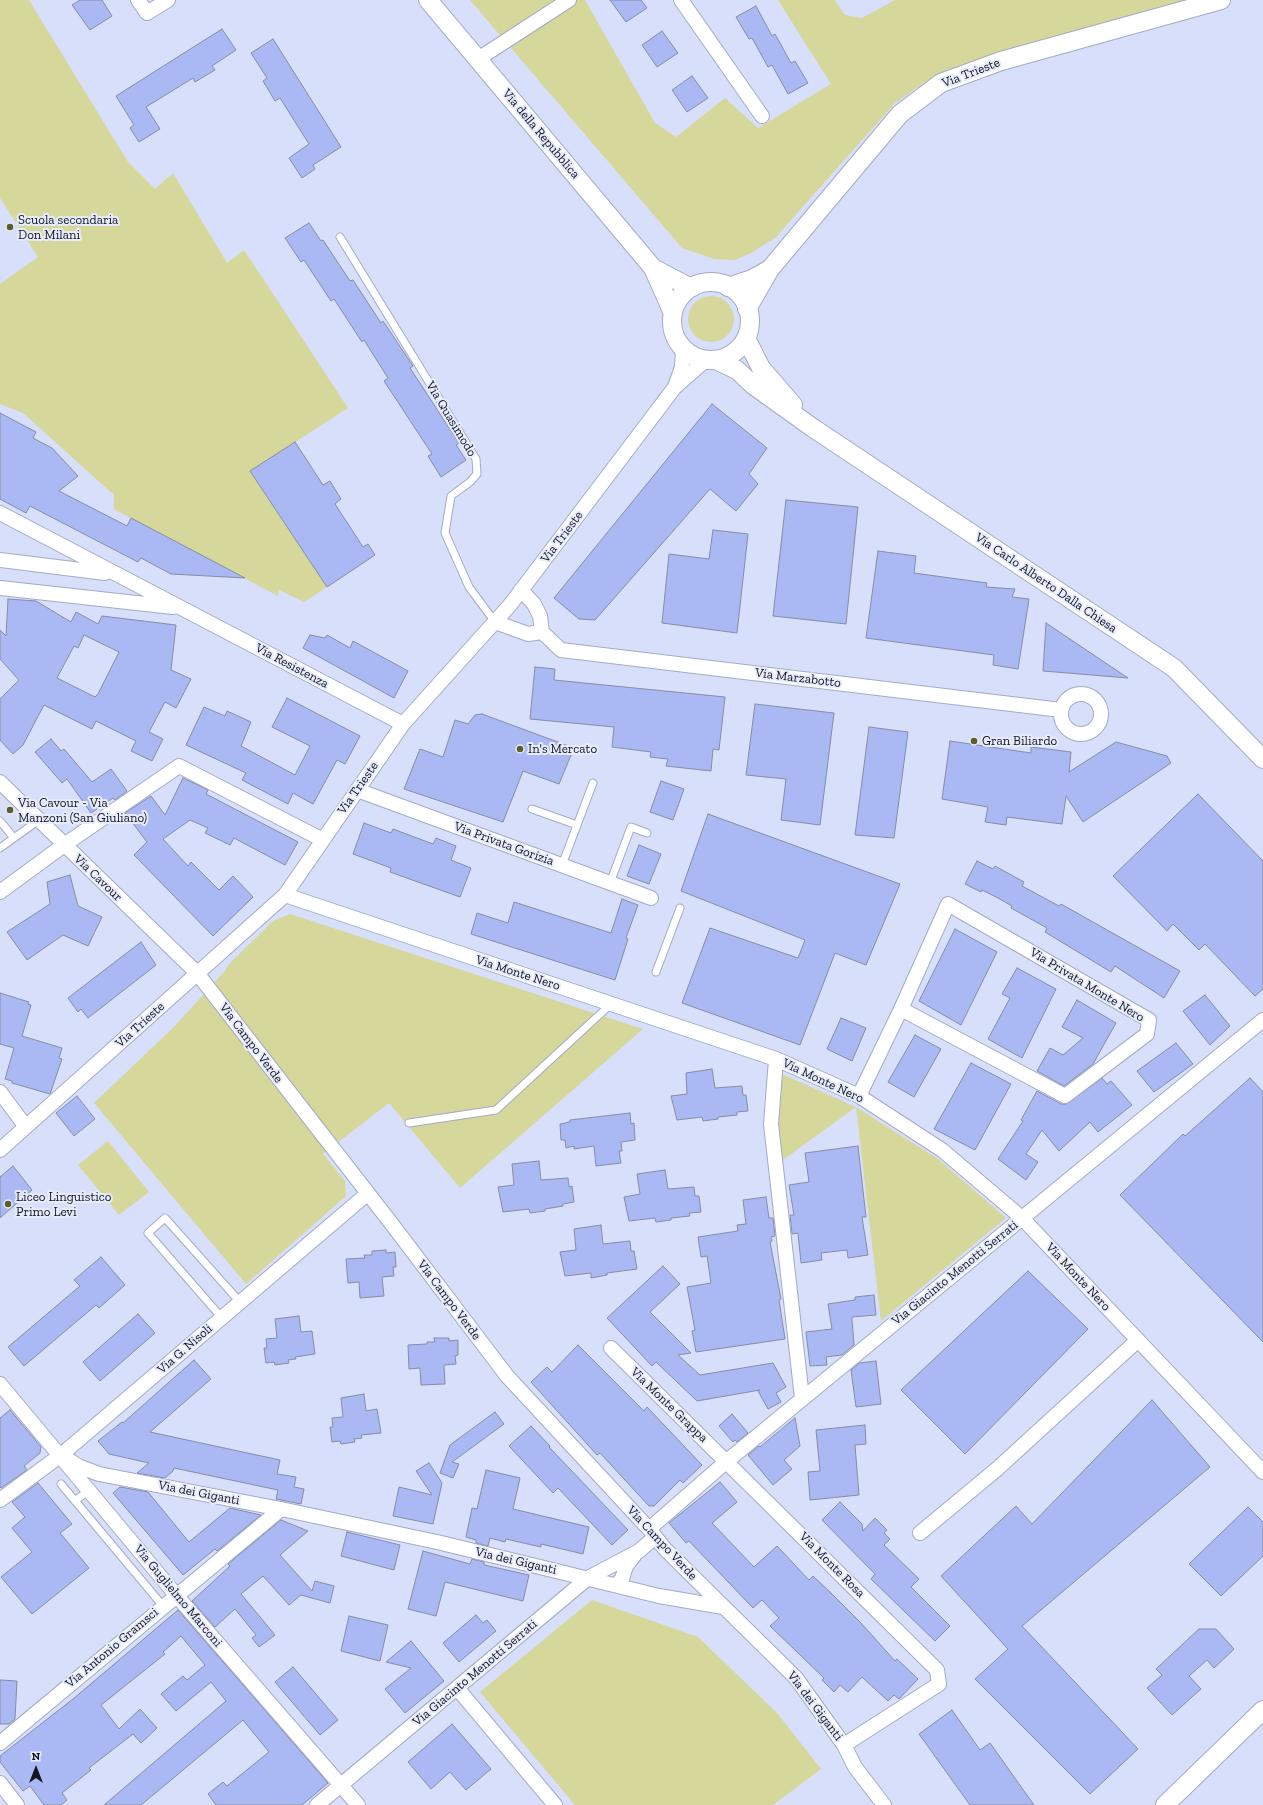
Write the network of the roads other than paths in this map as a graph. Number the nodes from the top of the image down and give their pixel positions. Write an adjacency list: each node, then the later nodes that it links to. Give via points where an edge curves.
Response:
1 (138, 0): 2 (street, via 147,13)
2 (168, 0)
3 (428, 0): 7 (street, Via della Repubblica)
4 (570, 0): 7 (street)
5 (681, 0): 8 (street)
6 (1213, 1): 11 (street, Via Trieste, via 1001,60 941,83 900,114)
7 (478, 59): 10 (street, Via della Repubblica)
8 (762, 116)
9 (340, 237): 27 (lane, Via Quasimodo, via 476,458 477,474 451,496 445,533 469,588)
10 (653, 268): 13 (street, Via della Repubblica); 15 (street, Via della Repubblica)
11 (770, 269): 12 (street, Via Trieste, via 752,279); 14 (street, Via Trieste)
12 (728, 287): 13 (street, via 705,283); 14 (street, via 744,301)
13 (691, 288): 15 (street, via 679,298)
14 (747, 309): 16 (street, via 750,316)
15 (673, 313): 17 (street, via 672,327 677,341)
16 (746, 338): 18 (street, via 730,355); 20 (street, Via Carlo Alberto Dalla Chiesa, via 761,368)
17 (683, 347): 18 (street, via 701,359); 19 (street, Via Trieste, via 682,367)
18 (712, 359): 19 (street, Via Trieste); 20 (street, Via Carlo Alberto Dalla Chiesa, via 737,370 752,385)
19 (675, 387): 25 (street, Via Trieste)
20 (813, 428): 31 (street, Via Carlo Alberto Dalla Chiesa, via 1174,668)
21 (0, 513): 23 (street, Via Resistenza)
22 (0, 560): 23 (street, Via Resistenza, via 93,571)
23 (121, 577): 26 (street, Via Resistenza)
24 (0, 588): 26 (street, Via Resistenza)
25 (521, 590): 27 (street, Via Trieste); 28 (street, via 534,604 540,616)
26 (181, 608): 30 (street, Via Resistenza)
27 (495, 622): 28 (street, via 528,634); 30 (street, Via Trieste)
28 (542, 632): 29 (street, Via Marzabotto, via 561,650)
29 (1060, 710)
30 (403, 724): 34 (street, Via Trieste)
31 (1263, 759)
32 (593, 783): 38 (lane)
33 (2, 787): 36 (street, Via Cavour)
34 (357, 790): 41 (street, Via Trieste); 44 (street, Via Privata Gorizia)
35 (532, 809): 38 (lane)
36 (39, 820): 40 (lane); 42 (street, Via Cavour)
37 (0, 821): 40 (lane)
38 (577, 825): 44 (lane)
39 (647, 833): 45 (lane, via 631,827)
40 (14, 838): 43 (lane)
41 (322, 840): 42 (street, via 179,766); 47 (street, Via Trieste)
42 (64, 845): 46 (street); 51 (street, Via Cavour)
43 (0, 848)
44 (562, 865): 45 (street, Via Privata Gorizia)
45 (610, 883): 48 (street, Via Privata Gorizia)
46 (0, 892)
47 (285, 895): 51 (street, Via Trieste); 52 (street, Via Monte Nero)
48 (651, 898)
49 (680, 908): 50 (lane)
50 (656, 972)
51 (197, 973): 59 (street, Via Trieste); 61 (street, Via Campo Verde)
52 (611, 1004): 55 (street, Via Monte Nero); 58 (lane, via 496,1110)
53 (901, 1009): 53 (street, Via Privata Monte Nero, via 1064,1096 1146,1034 1149,1020 948,904); 57 (street, Via Privata Monte Nero)
54 (1262, 1024): 62 (street, Via Giacinto Menotti Serrati)
55 (776, 1059): 57 (street, Via Monte Nero); 68 (street, via 771,1124)
56 (0, 1092): 59 (street)
57 (859, 1096): 62 (street, Via Monte Nero, via 942,1150)
58 (409, 1123)
59 (26, 1127): 60 (street, Via Trieste)
60 (0, 1150)
61 (367, 1194): 63 (street, Via G. Nisoli); 77 (street, Via Campo Verde, via 507,1376)
62 (1022, 1218): 65 (street, Via Monte Nero); 68 (street, Via Giacinto Menotti Serrati)
63 (240, 1302): 64 (street, Via G. Nisoli); 64 (lane, via 165,1218 148,1233)
64 (222, 1318): 69 (street, Via G. Nisoli)
65 (1138, 1340): 71 (street, Via Monte Nero); 78 (street, via 997,1469)
66 (611, 1348): 70 (street, Via Monte Grappa)
67 (0, 1384): 69 (street, Via Guglielmo Marconi)
68 (802, 1398): 70 (street, Via Giacinto Menotti Serrati)
69 (61, 1455): 73 (street, Via Guglielmo Marconi); 74 (street, Via G. Nisoli); 76 (street, Via dei Giganti, via 78,1466 99,1474)
70 (726, 1461): 77 (street, Via Giacinto Menotti Serrati); 88 (street, Via Monte Rosa, via 937,1670 939,1684)
71 (1263, 1472)
72 (61, 1484): 75 (lane)
73 (89, 1490): 75 (lane); 82 (street, Via Guglielmo Marconi)
74 (0, 1500)
75 (75, 1501): 83 (lane)
76 (281, 1509): 80 (street, Via dei Giganti, via 437,1542); 82 (street, Via Antonio Gramsci)
77 (652, 1533): 79 (street, Via Giacinto Menotti Serrati); 84 (street, Via Campo Verde)
78 (920, 1533)
79 (639, 1552): 80 (street, Via Giacinto Menotti Serrati); 81 (street, Via Giacinto Menotti Serrati, via 626,1566 622,1579)
80 (588, 1578): 81 (street, Via dei Giganti); 85 (street, Via Giacinto Menotti Serrati)
81 (616, 1585): 84 (street, Via dei Giganti, via 659,1596)
82 (176, 1595): 83 (street, Via Antonio Gramsci); 90 (street, Via Guglielmo Marconi)
83 (163, 1606): 87 (street, Via Antonio Gramsci)
84 (723, 1607): 88 (street, Via dei Giganti, via 796,1678)
85 (457, 1688): 90 (street, Via Giacinto Menotti Serrati); 94 (street)
86 (1263, 1710): 96 (street)
87 (0, 1742)
88 (844, 1745): 95 (street, Via dei Giganti, via 855,1767)
89 (0, 1783): 91 (street)
90 (341, 1785): 92 (street, Via Giacinto Menotti Serrati); 93 (street, Via Guglielmo Marconi)
91 (17, 1805)
92 (317, 1805)
93 (358, 1805)
94 (555, 1805)
95 (884, 1805)
96 (1165, 1805)

